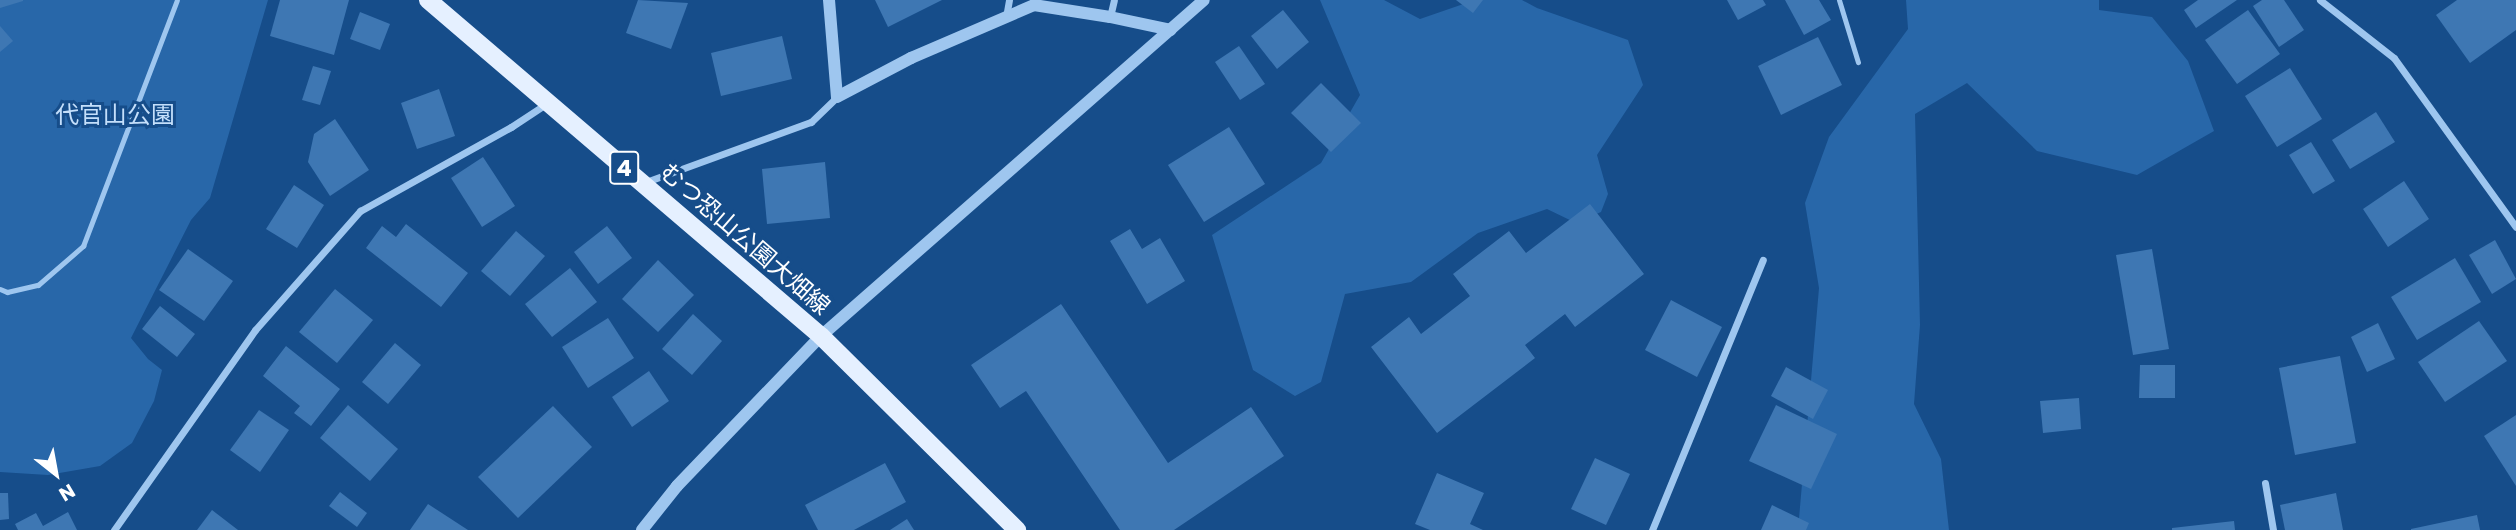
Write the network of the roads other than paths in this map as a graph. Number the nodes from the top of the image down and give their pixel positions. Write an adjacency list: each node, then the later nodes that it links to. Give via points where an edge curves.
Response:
1 (177, 0): 18 (lane, via 83,246 38,285 8,292)
2 (428, 0): 14 (main road, むつ恐山公園大畑線 / 4)
3 (829, 0): 13 (street)
4 (1009, 0): 10 (street)
5 (1114, 0): 9 (street)
6 (1203, 0): 11 (street)
7 (1839, 0): 12 (lane)
8 (2320, 0): 16 (street, via 2394,58)
9 (1110, 16): 10 (street, via 1034,5); 11 (street)
10 (1006, 17): 13 (street, via 911,58)
11 (1171, 30): 19 (street)
12 (1858, 62)
13 (837, 97): 15 (street, via 811,122)
14 (548, 103): 15 (main road, むつ恐山公園大畑線 / 4); 21 (street, via 360,211 255,330)
15 (642, 183): 19 (main road, むつ恐山公園大畑線 / 4)
16 (2516, 227)
17 (1763, 260): 24 (street)
18 (0, 289)
19 (821, 336): 22 (street, via 677,486); 23 (main road, むつ恐山公園大畑線 / 4)
20 (2265, 483): 25 (street)
21 (114, 530)
22 (642, 530)
23 (1017, 530)
24 (1652, 530)
25 (2273, 530)

